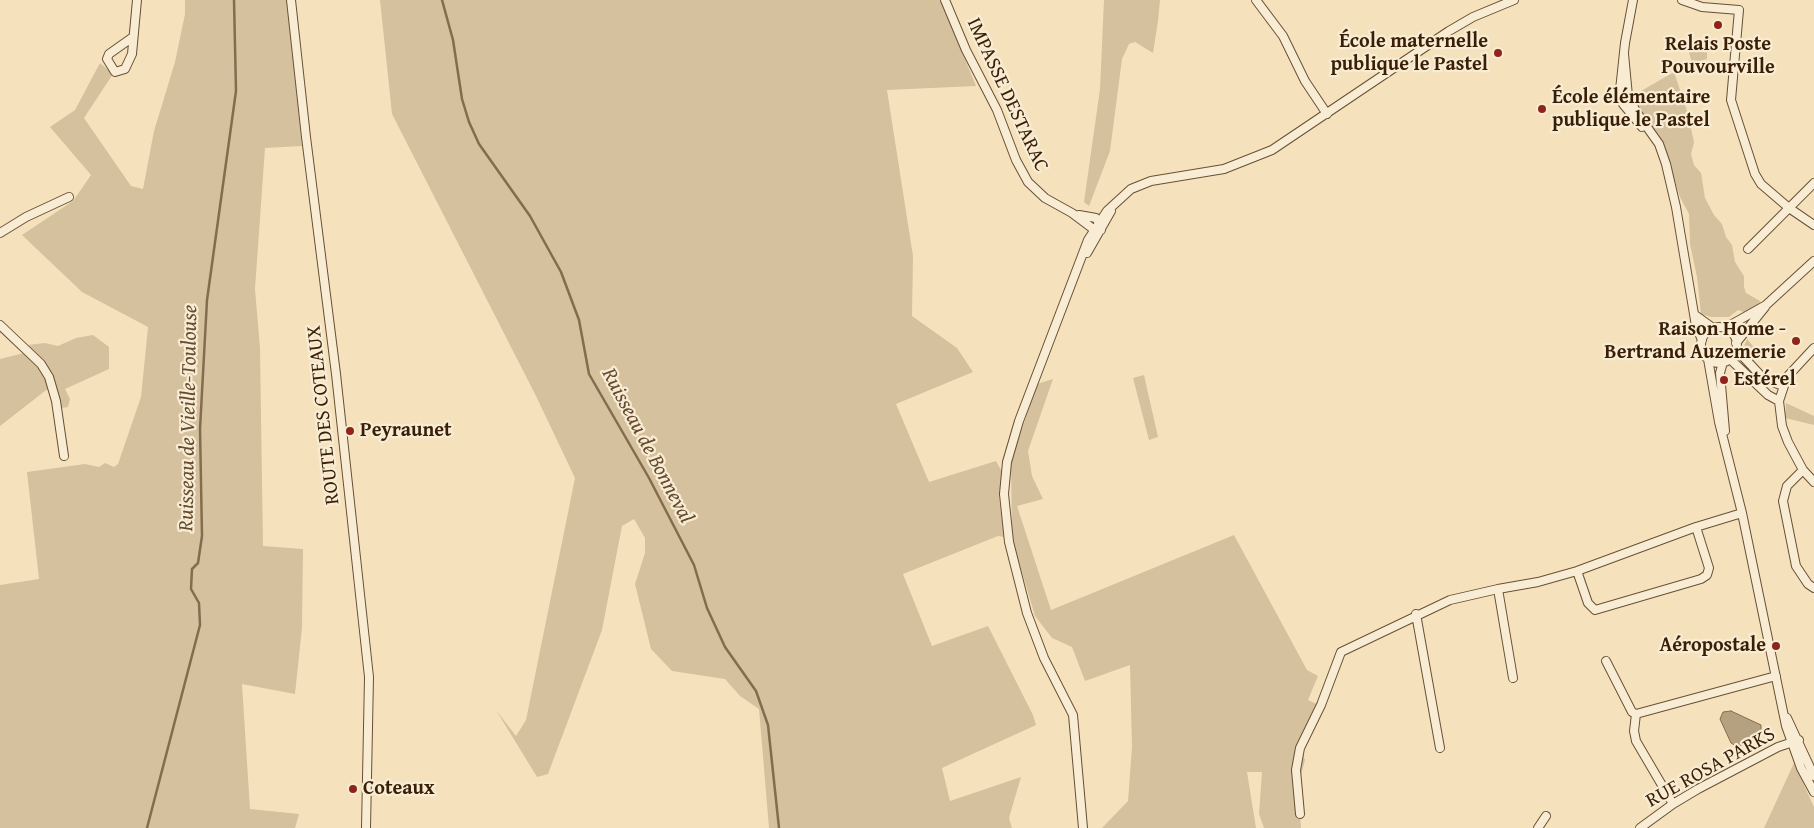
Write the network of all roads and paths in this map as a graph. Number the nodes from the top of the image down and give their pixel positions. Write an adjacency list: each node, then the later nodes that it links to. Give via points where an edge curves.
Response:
1 (137, 0): 12 (street)
2 (291, 0): 58 (street, ROUTE DES COTEAUX, via 367,659 370,702)
3 (945, 0): 18 (street, IMPASSE DESTARAC, via 1028,182 1045,198)
4 (1256, 0): 13 (street, via 1283,36 1305,81)
5 (1514, 0): 13 (street, via 1449,31)
6 (1633, 0): 10 (street)
7 (1640, 0): 10 (street)
8 (1682, 0): 11 (street, via 1702,7)
9 (1740, 0): 11 (street)
10 (1633, 10): 26 (street, via 1626,34 1620,90 1623,104 1653,140 1666,164)
11 (1739, 10): 17 (street, via 1733,107 1755,174 1761,184)
12 (133, 37): 12 (street, via 130,63 121,72 115,72 107,59 109,54)
13 (1327, 114): 16 (street, via 1265,153 1224,169 1140,185)
14 (1814, 183): 17 (street)
15 (69, 197): 22 (street)
16 (1116, 203): 19 (street); 21 (street)
17 (1789, 208): 20 (street); 23 (street)
18 (1072, 213): 19 (street, IMPASSE DESTARAC); 21 (street, IMPASSE DESTARAC)
19 (1099, 221): 21 (street)
20 (1814, 225)
21 (1098, 230): 59 (street, via 1081,264 1019,421 1007,462 1004,494 1009,542 1027,613 1044,658 1073,715)
22 (0, 233)
23 (1748, 249)
24 (1814, 261): 25 (street)
25 (1766, 305): 29 (street); 31 (street)
26 (1695, 315): 28 (street); 30 (street)
27 (0, 325): 38 (street, via 49,377)
28 (1713, 328): 29 (street); 30 (street)
29 (1725, 328): 31 (street, via 1732,332)
30 (1702, 340): 33 (street, via 1702,352)
31 (1736, 346): 34 (street); 35 (street, via 1763,378)
32 (1814, 348): 35 (street)
33 (1708, 359): 34 (street); 37 (street)
34 (1727, 361): 36 (street); 37 (street, via 1720,373)
35 (1783, 386): 36 (street)
36 (1780, 401): 39 (street, via 1782,426)
37 (1726, 446): 41 (street)
38 (64, 456)
39 (1803, 470): 40 (street); 44 (street, via 1787,486 1783,501 1796,566)
40 (1814, 482)
41 (1742, 513): 42 (street); 48 (street)
42 (1696, 527): 43 (street); 43 (street, via 1709,568 1707,575 1701,578 1595,610 1588,603)
43 (1576, 571): 45 (street)
44 (1814, 588)
45 (1498, 589): 46 (street, via 1455,598); 49 (street)
46 (1416, 614): 52 (street); 56 (street, via 1341,652 1298,753 1296,770)
47 (1606, 661): 50 (street)
48 (1776, 676): 50 (street); 51 (street)
49 (1513, 678)
50 (1636, 714): 55 (street, via 1636,741)
51 (1795, 741): 53 (street); 54 (street, via 1801,768); 55 (street, RUE ROSA PARKS)
52 (1440, 748)
53 (1814, 776)
54 (1814, 792)
55 (1673, 804): 61 (street, RUE ROSA PARKS)
56 (1300, 814)
57 (1546, 816): 60 (street)
58 (366, 828)
59 (1083, 828)
60 (1538, 828)
61 (1640, 828)

